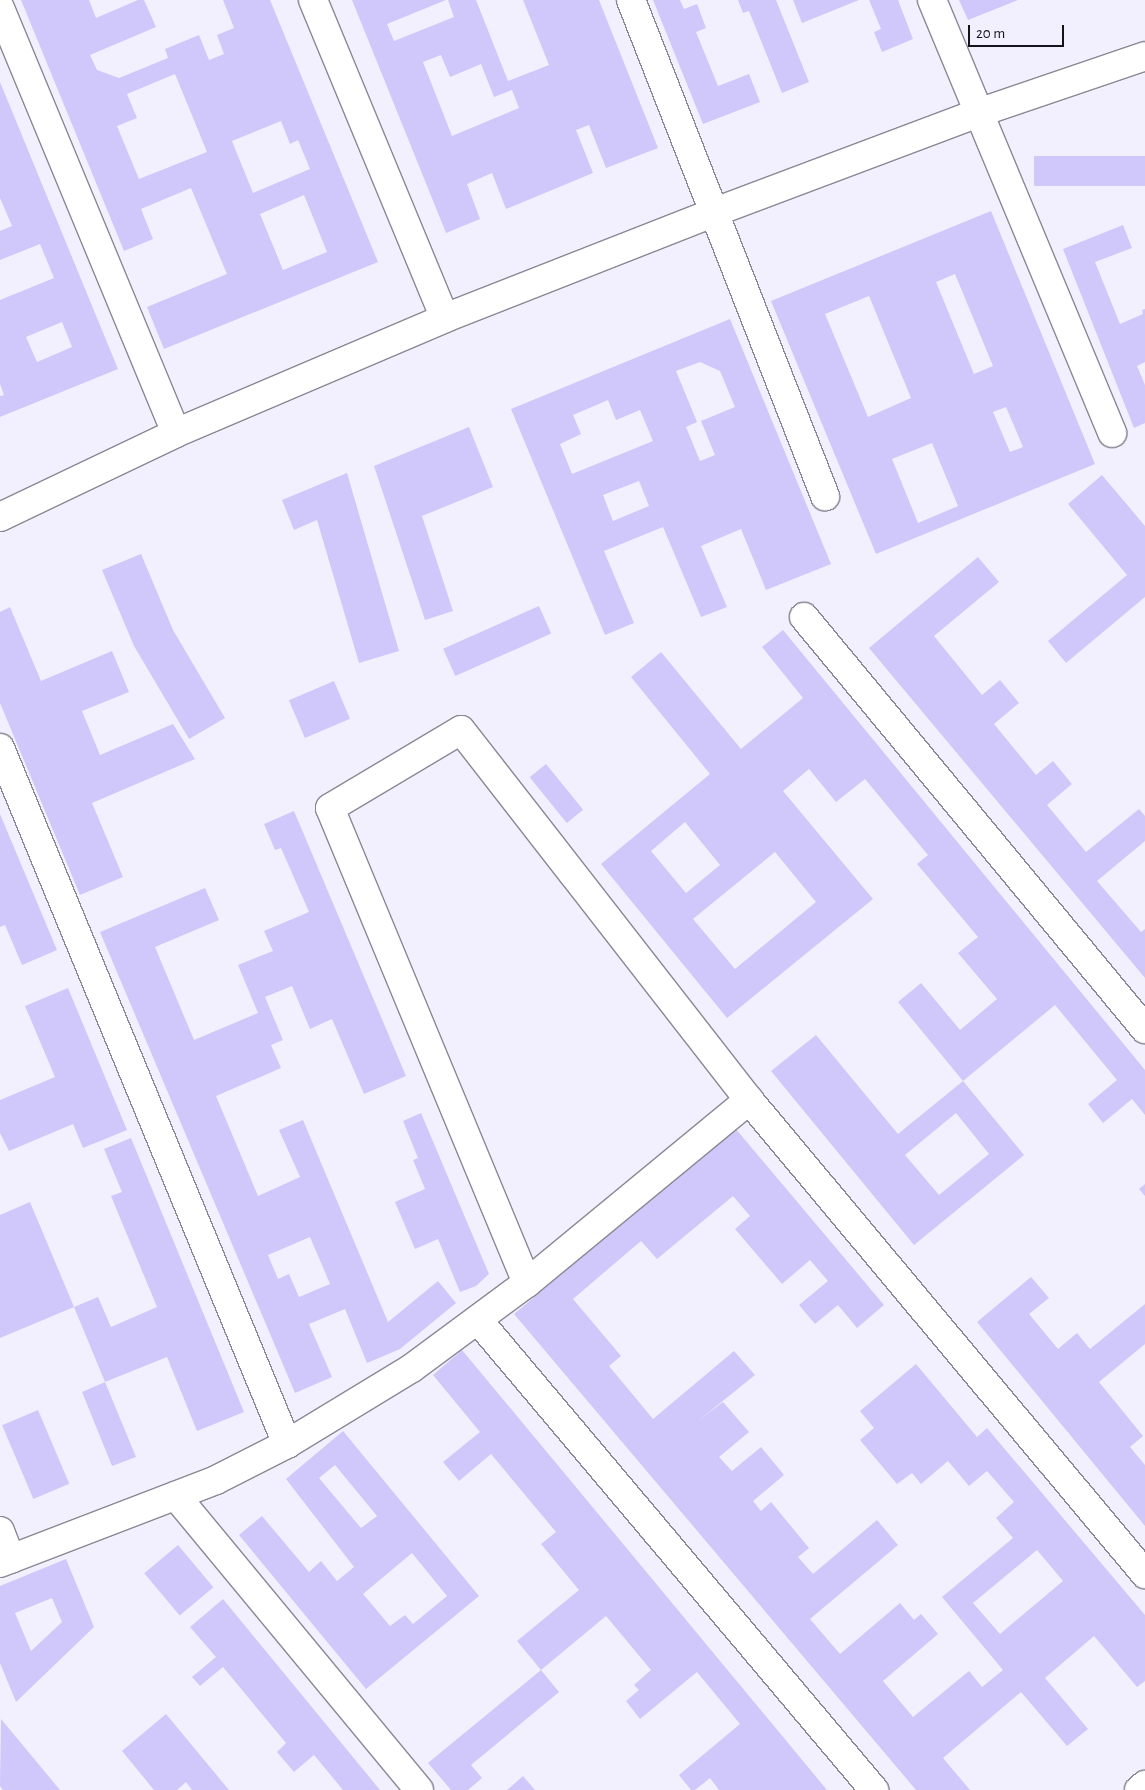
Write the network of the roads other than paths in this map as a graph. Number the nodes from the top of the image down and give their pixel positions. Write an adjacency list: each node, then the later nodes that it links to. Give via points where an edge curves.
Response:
1 (313, 0): 8 (street)
2 (631, 0): 7 (street)
3 (932, 0): 6 (street)
4 (0, 8): 9 (street)
5 (1145, 56): 6 (street)
6 (978, 113): 7 (street); 10 (street)
7 (715, 212): 8 (street); 11 (street)
8 (445, 318): 9 (street)
9 (176, 433): 12 (street)
10 (1112, 433)
11 (825, 496)
12 (0, 517)
13 (804, 616): 15 (street)
14 (0, 748): 19 (street)
15 (1145, 1029)
16 (749, 1100): 17 (street); 17 (street, via 461,730 330,808); 23 (street)
17 (527, 1283): 18 (street)
18 (478, 1320): 19 (street, via 412,1368); 26 (street)
19 (287, 1444): 20 (street)
20 (176, 1496): 22 (street); 25 (street)
21 (0, 1531): 22 (street)
22 (6, 1561)
23 (1145, 1574)
24 (1145, 1785): 27 (street)
25 (419, 1790)
26 (874, 1790)
27 (1139, 1790)

